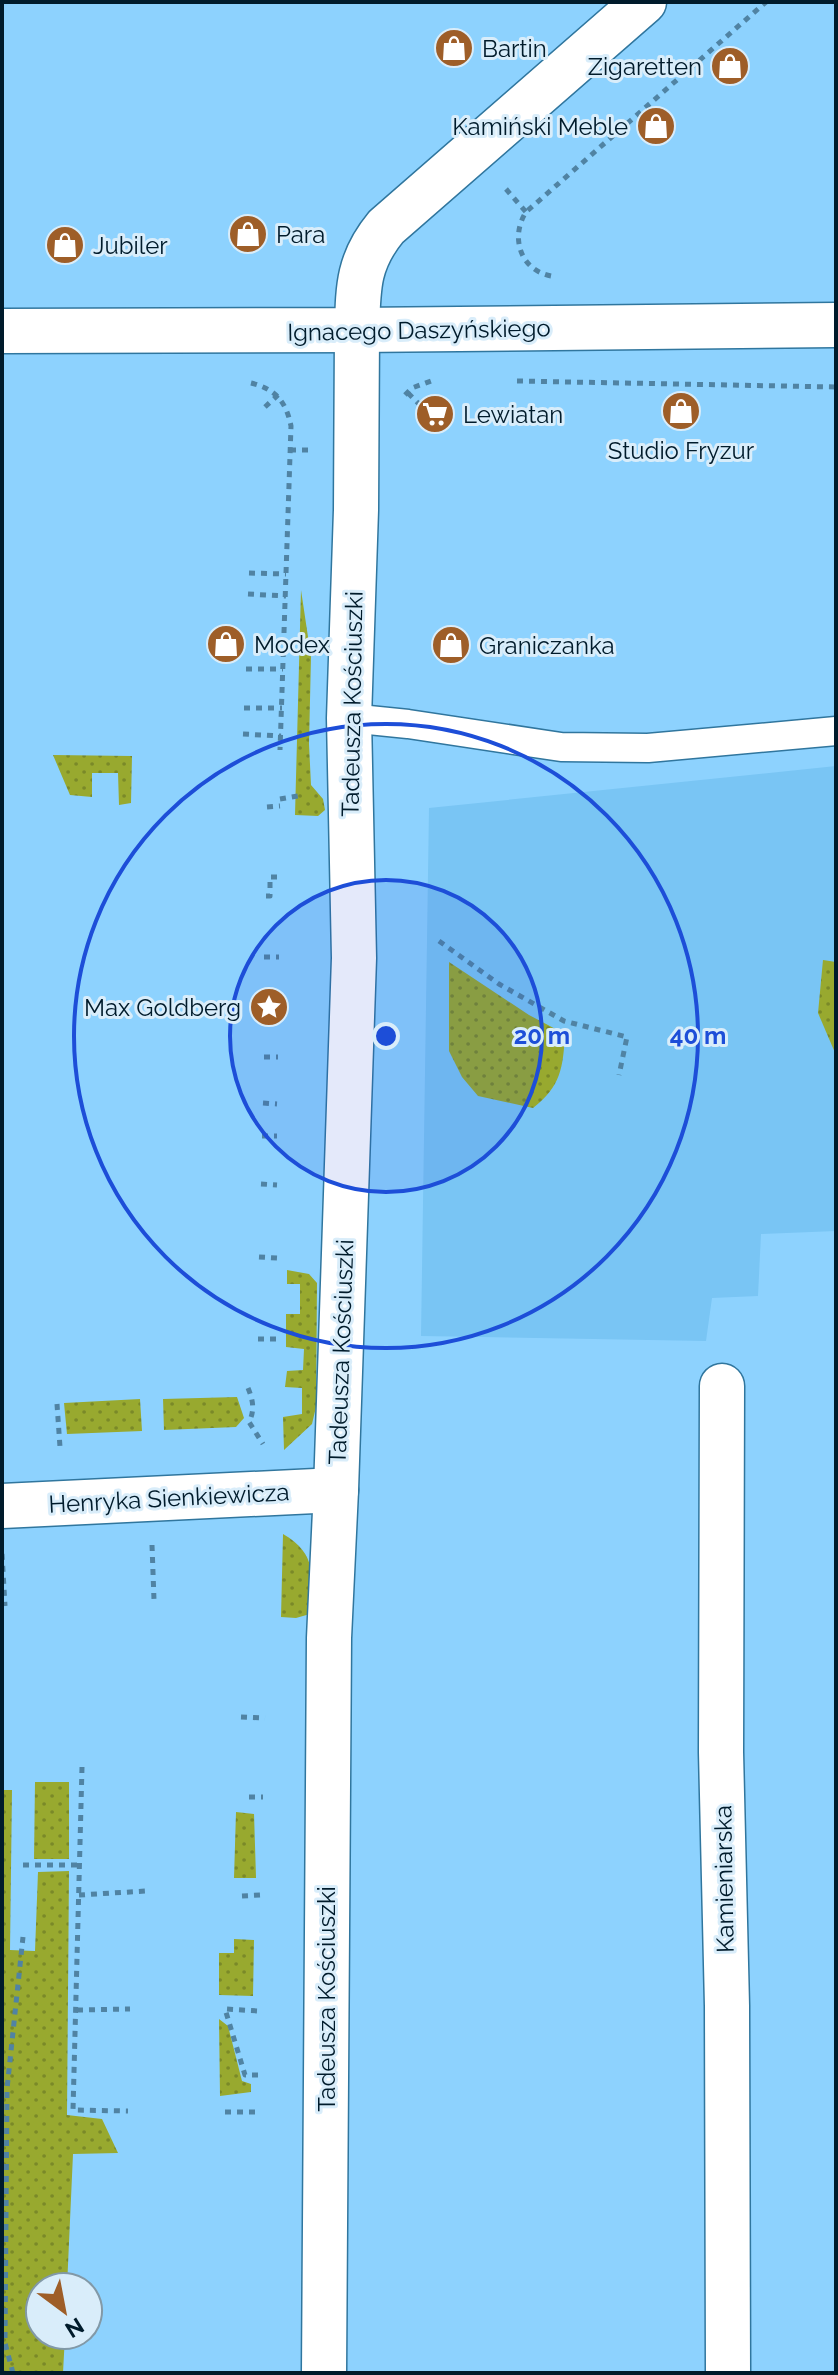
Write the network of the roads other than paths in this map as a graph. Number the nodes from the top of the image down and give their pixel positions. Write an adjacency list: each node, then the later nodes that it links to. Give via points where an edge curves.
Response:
1 (644, 2): 3 (street, Tadeusza Kościuszki, via 386,227 364,260)
2 (836, 325): 3 (street, Ignacego Daszyńskiego)
3 (357, 330): 4 (street, Ignacego Daszyńskiego); 5 (street, Tadeusza Kościuszki)
4 (2, 331)
5 (349, 718): 6 (lane, via 561,747 648,748); 8 (street, Tadeusza Kościuszki, via 354,958)
6 (836, 731)
7 (722, 1386): 11 (street, Kamieniarska)
8 (336, 1490): 9 (street, Henryka Sienkiewicza); 10 (street, Tadeusza Kościuszki, via 329,1638)
9 (2, 1506)
10 (324, 2373)
11 (728, 2373)

